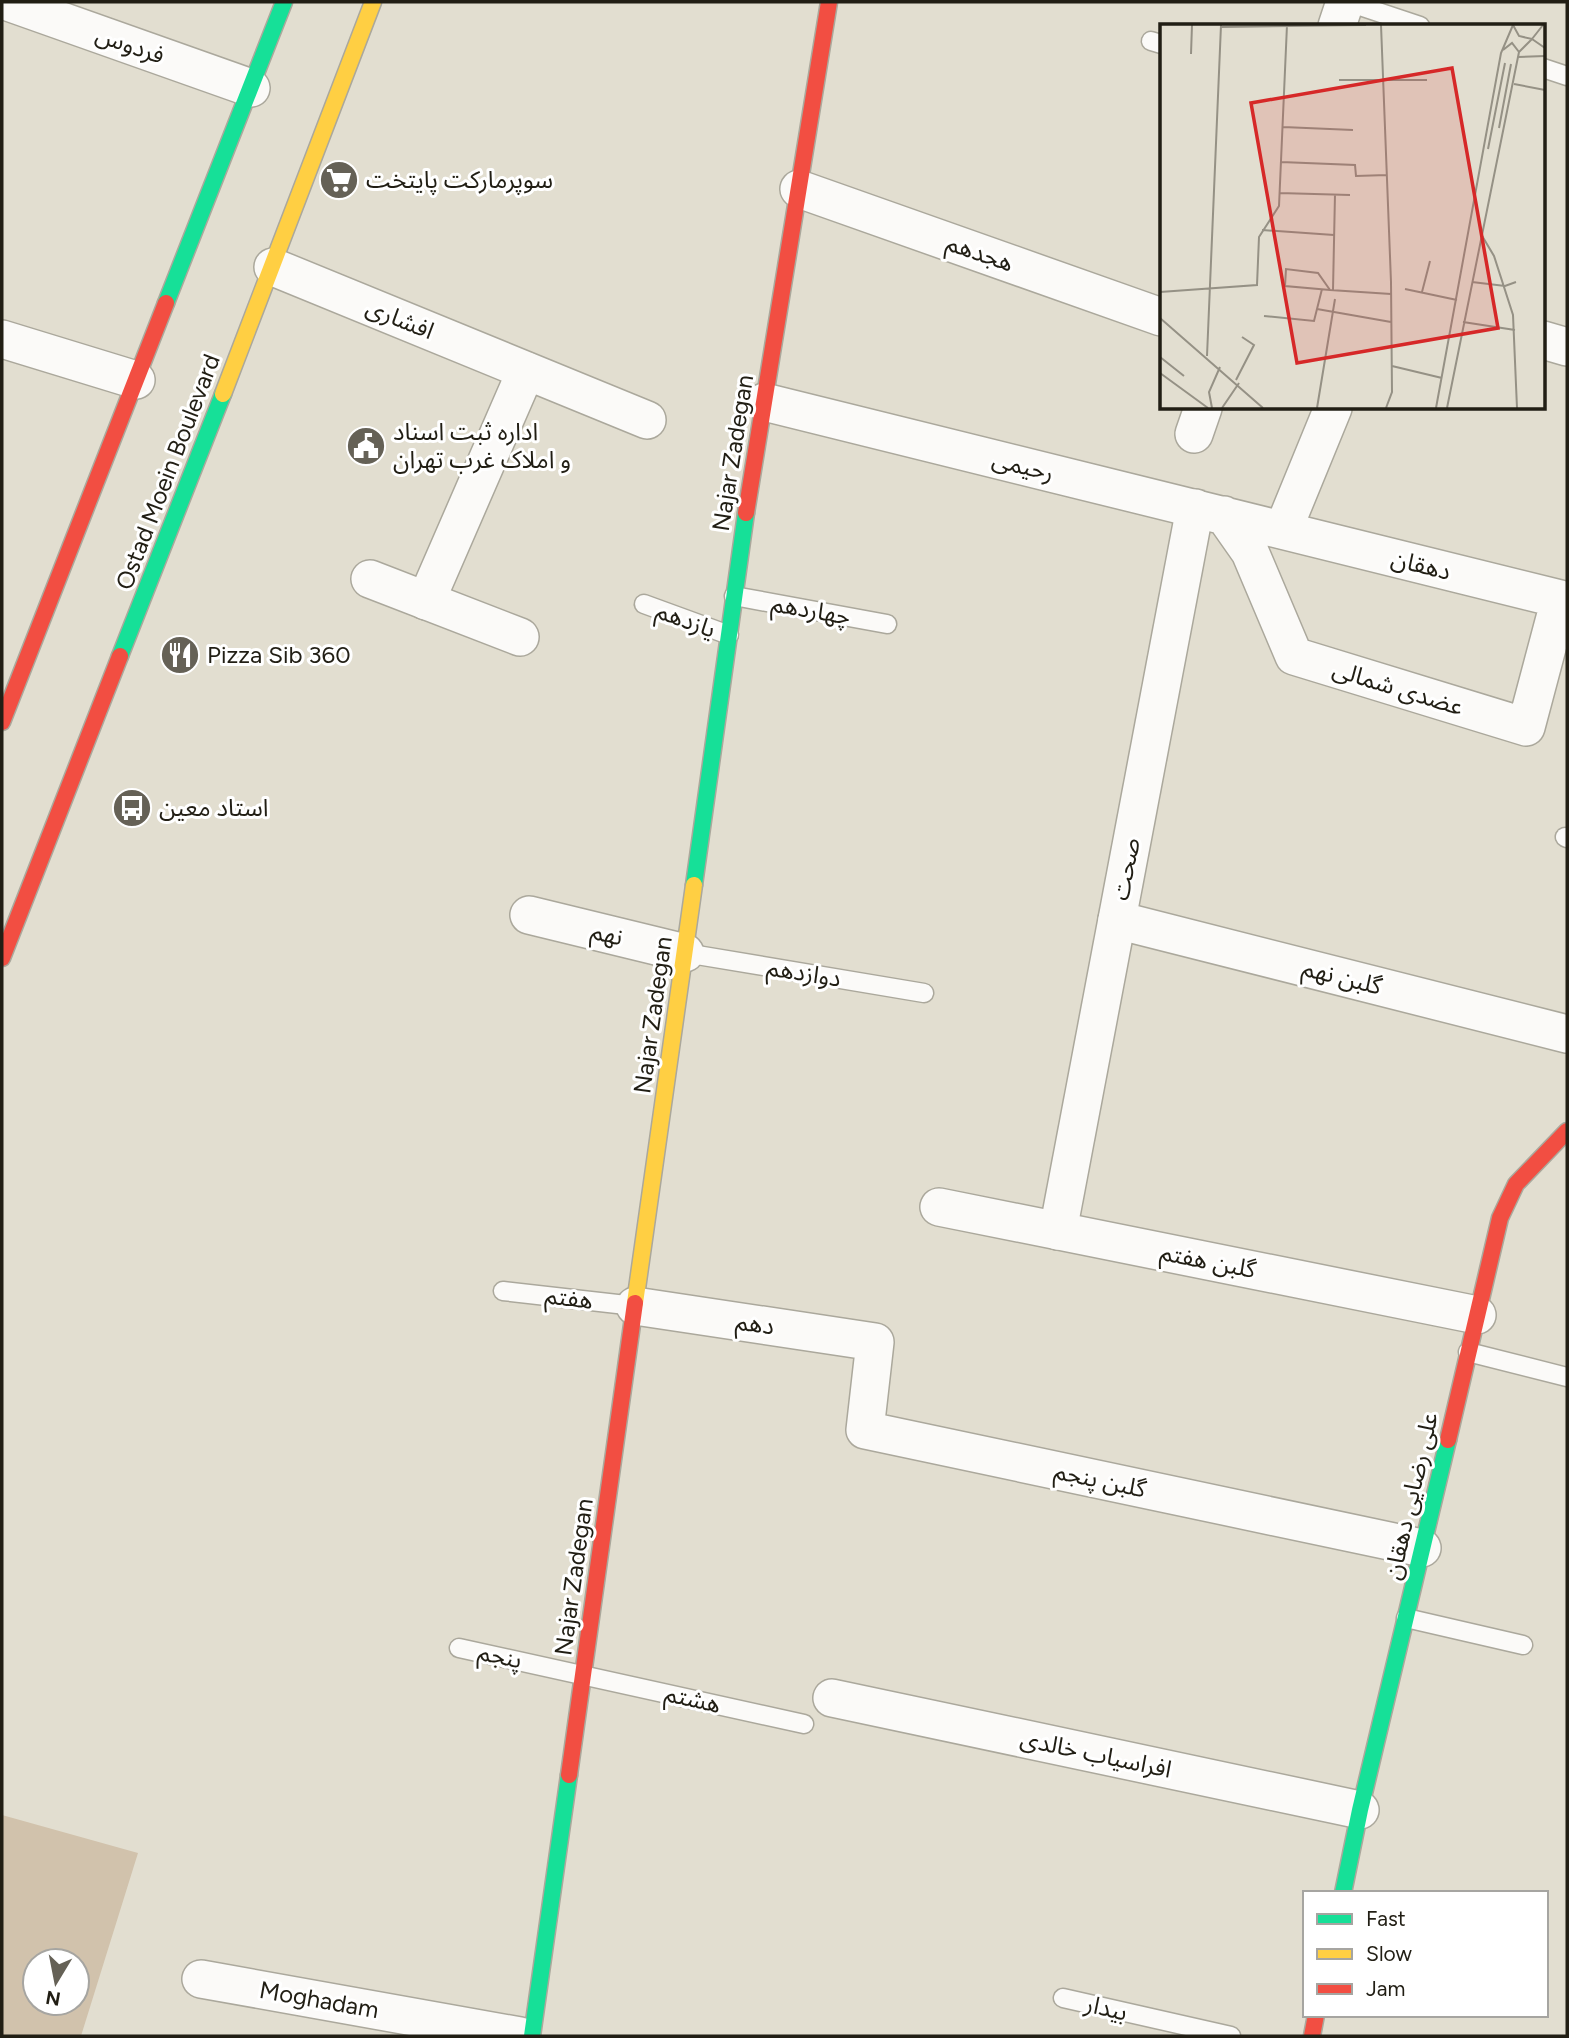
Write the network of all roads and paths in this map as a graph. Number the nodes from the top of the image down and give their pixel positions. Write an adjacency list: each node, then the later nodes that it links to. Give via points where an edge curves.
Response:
1 (8, 2): 10 (street, فردوس)
2 (284, 2): 10 (street)
3 (373, 2): 12 (street, Ostad Moein Boulevard)
4 (829, 2): 11 (street, Najar Zadegan)
5 (1347, 2): 6 (street); 7 (lane)
6 (1338, 24)
7 (1414, 24)
8 (1544, 68): 9 (lane)
9 (1567, 76)
10 (251, 88): 18 (street)
11 (799, 190): 13 (street, هجدهم); 19 (street, Najar Zadegan)
12 (273, 267): 17 (street, افشاری); 36 (street, Ostad Moein Boulevard)
13 (1160, 317)
14 (2, 339): 18 (street)
15 (1544, 340): 16 (street)
16 (1567, 347)
17 (526, 371): 21 (street, افشاری); 27 (street)
18 (136, 380): 32 (street)
19 (764, 402): 22 (street, رحیمی); 25 (street, Najar Zadegan)
20 (1333, 410): 23 (street)
21 (647, 420)
22 (1209, 512): 23 (street, رحیمی); 26 (street, عضدی شمالی, via 1250,552 1294,656 1526,727); 34 (street, صحت)
23 (1283, 530): 26 (street, دهقان)
24 (370, 579): 27 (street)
25 (734, 596): 29 (lane, چهاردهم); 30 (street, Najar Zadegan)
26 (1560, 599)
27 (426, 601): 31 (street)
28 (643, 604): 30 (lane, یازدهم)
29 (887, 624)
30 (729, 635): 35 (street, Najar Zadegan)
31 (520, 637)
32 (2, 722)
33 (529, 915): 35 (street, نهم)
34 (1117, 920): 38 (street, گلبن نهم); 41 (street, صحت)
35 (685, 953): 37 (lane, دوازدهم); 43 (street, Najar Zadegan)
36 (2, 958)
37 (924, 993)
38 (1567, 1034)
39 (1567, 1131): 44 (street, علی رضایی دهقان, via 1516,1184 1500,1218)
40 (939, 1207): 41 (street, گلبن هفتم)
41 (1058, 1231): 44 (street, گلبن هفتم)
42 (503, 1291): 43 (lane, هفتم)
43 (635, 1306): 45 (street, دهم); 52 (street, Najar Zadegan)
44 (1477, 1315): 46 (street, علی رضایی دهقان)
45 (875, 1342): 48 (street, گلبن پنجم, via 865,1430)
46 (1468, 1352): 47 (lane); 48 (street, علی رضایی دهقان)
47 (1567, 1377)
48 (1422, 1548): 49 (street, علی رضایی دهقان)
49 (1406, 1618): 50 (lane); 55 (street, علی رضایی دهقان)
50 (1523, 1645)
51 (458, 1647): 52 (lane, پنجم)
52 (583, 1674): 54 (lane, هشتم); 61 (street, Najar Zadegan)
53 (832, 1698): 55 (street, افراسیاب خالدی)
54 (804, 1724)
55 (1360, 1810): 56 (street, علی رضایی دهقان)
56 (1343, 1891)
57 (201, 1979): 60 (street, Moghadam)
58 (1063, 1998): 62 (lane, بیدار)
59 (1317, 2017): 63 (street)
60 (520, 2036)
61 (532, 2036)
62 (1231, 2036)
63 (1312, 2036)

